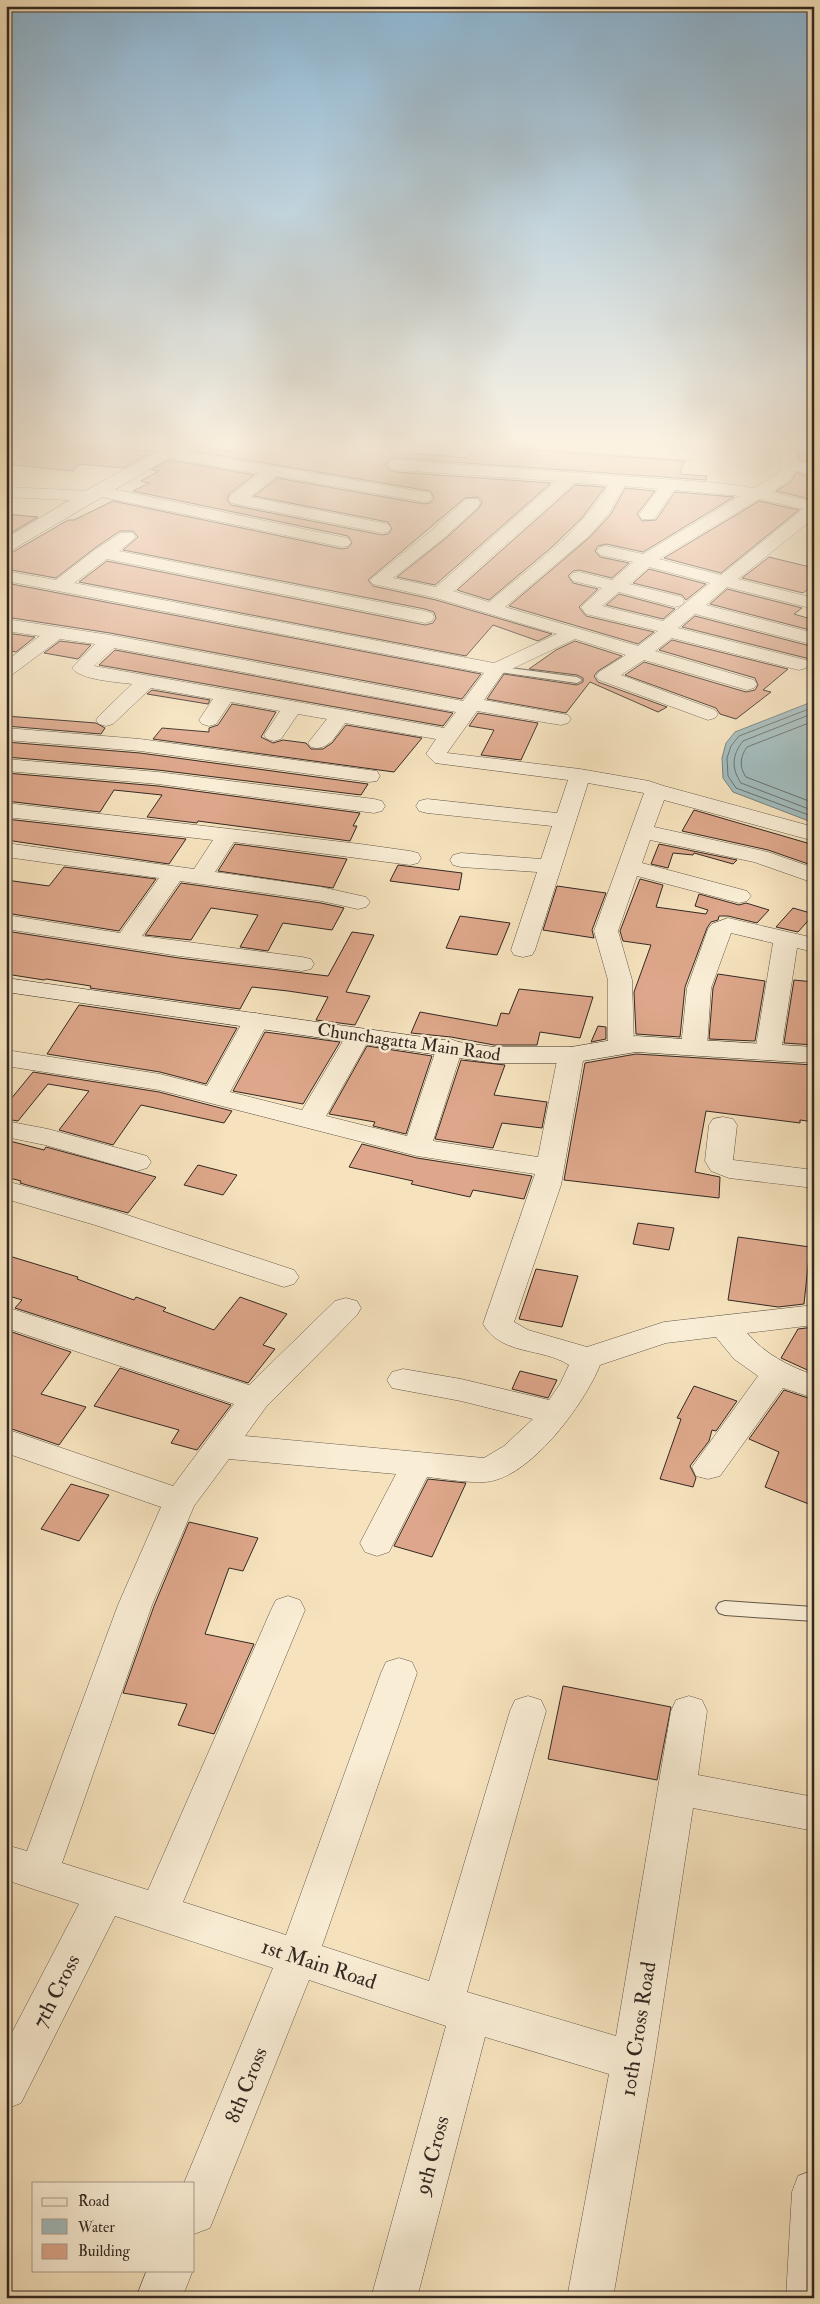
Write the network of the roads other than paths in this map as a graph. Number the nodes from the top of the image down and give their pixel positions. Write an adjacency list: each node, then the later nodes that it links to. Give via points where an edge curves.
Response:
1 (108, 550): 8 (street)
2 (418, 550): 15 (street, via 379,580)
3 (489, 550): 15 (street)
4 (562, 550): 18 (street)
5 (665, 550): 9 (street)
6 (763, 550): 12 (street)
7 (606, 551): 9 (street)
8 (102, 554): 13 (street); 19 (street)
9 (646, 561): 12 (street); 14 (street)
10 (6, 576): 13 (street)
11 (579, 577): 14 (street)
12 (723, 582): 16 (street); 17 (street)
13 (60, 586): 28 (street)
14 (615, 586): 16 (street); 21 (street, via 590,609)
15 (440, 593): 18 (street)
16 (684, 604): 21 (street); 24 (street)
17 (814, 604)
18 (491, 609): 23 (street)
19 (425, 617)
20 (6, 625): 22 (street)
21 (668, 629): 26 (street); 27 (street)
22 (57, 632): 25 (street); 29 (street)
23 (574, 633): 26 (street); 28 (street)
24 (814, 639)
25 (110, 641): 30 (street, via 82,668); 35 (street)
26 (641, 653): 32 (street); 36 (street, via 606,676)
27 (799, 664)
28 (496, 669): 31 (lane); 35 (street)
29 (6, 670)
30 (147, 680): 33 (street); 38 (street)
31 (577, 680)
32 (747, 684)
33 (226, 694): 34 (street); 39 (street)
34 (293, 706): 37 (street); 42 (street)
35 (469, 706): 40 (street); 43 (street)
36 (708, 714)
37 (341, 715): 43 (street); 44 (street)
38 (106, 720)
39 (210, 720)
40 (561, 720)
41 (6, 734): 45 (street)
42 (274, 735)
43 (450, 735): 47 (street, via 436,754 442,759)
44 (318, 743)
45 (177, 750): 48 (street); 49 (street)
46 (6, 764): 49 (street)
47 (580, 775): 50 (street); 54 (street)
48 (370, 776)
49 (158, 778): 51 (street)
50 (656, 791): 55 (street); 56 (street)
51 (374, 806)
52 (427, 806): 54 (street)
53 (6, 810): 57 (street)
54 (566, 821): 61 (street)
55 (642, 831): 62 (street); 64 (street, via 760,857)
56 (814, 834)
57 (227, 836): 59 (street, via 286,840); 65 (street)
58 (6, 850): 63 (street)
59 (410, 858)
60 (461, 860): 61 (street)
61 (551, 866): 72 (street)
62 (629, 866): 66 (street); 77 (street, via 606,931 620,980)
63 (174, 873): 65 (street); 70 (street)
64 (814, 876)
65 (201, 877): 67 (street)
66 (738, 896)
67 (358, 902)
68 (6, 922): 70 (street)
69 (786, 939): 71 (street); 79 (street, via 728,925 720,929 699,988); 80 (street)
70 (126, 941): 73 (street)
71 (814, 945)
72 (523, 950)
73 (302, 964)
74 (6, 985): 75 (street, Chunchagatta Main Raod)
75 (256, 1021): 76 (street, Chunchagatta Main Raod); 84 (street)
76 (358, 1036): 78 (street, Chunchagatta Main Raod); 85 (street)
77 (621, 1046): 79 (street, Chunchagatta Main Raod); 81 (street, Chunchagatta Main Raod)
78 (450, 1047): 81 (street, Chunchagatta Main Raod, via 504,1055); 88 (street)
79 (694, 1047): 80 (street, Chunchagatta Main Raod)
80 (768, 1052): 82 (street, Chunchagatta Main Raod)
81 (571, 1055): 90 (street)
82 (814, 1055)
83 (6, 1058): 84 (street, via 160,1082)
84 (215, 1095): 85 (street)
85 (310, 1120): 88 (street)
86 (723, 1125): 91 (street, via 720,1165 729,1169)
87 (6, 1129): 89 (street, via 48,1137)
88 (418, 1147): 90 (street)
89 (137, 1162)
90 (551, 1168): 98 (street, via 498,1324 514,1337)
91 (814, 1179)
92 (6, 1190): 93 (street, via 105,1218)
93 (284, 1277)
94 (346, 1308): 102 (street)
95 (6, 1317): 102 (street)
96 (810, 1318): 97 (street)
97 (724, 1326): 98 (street, via 664,1333); 99 (street, via 745,1351)
98 (584, 1359): 103 (street, via 583,1372)
99 (777, 1374): 101 (street); 107 (street)
100 (403, 1380): 103 (street)
101 (814, 1387)
102 (255, 1399): 105 (street)
103 (557, 1413): 106 (street, via 511,1459 499,1466 486,1470)
104 (6, 1441): 108 (street)
105 (222, 1446): 106 (street); 108 (street)
106 (418, 1463): 109 (street)
107 (708, 1467)
108 (180, 1501): 118 (street)
109 (378, 1543)
110 (725, 1608): 112 (lane)
111 (288, 1610): 120 (street)
112 (814, 1614)
113 (400, 1673): 121 (street, 8th Cross)
114 (528, 1711): 122 (street, 9th Cross)
115 (689, 1711): 116 (street, 10th Cross Road)
116 (691, 1791): 117 (street); 123 (street, 10th Cross Road)
117 (814, 1814)
118 (23, 1867): 119 (street, 1st Main Road)
119 (105, 1894): 120 (street, 1st Main Road); 124 (street, 7th Cross)
120 (159, 1912): 121 (street, 1st Main Road)
121 (298, 1957): 122 (street, 1st Main Road); 126 (street, 8th Cross)
122 (456, 2009): 123 (street, 1st Main Road); 129 (street, 9th Cross)
123 (633, 2060): 130 (street, 10th Cross Road)
124 (6, 2088)
125 (814, 2192): 131 (street)
126 (195, 2210)
127 (169, 2272): 128 (street)
128 (159, 2298)
129 (394, 2298)
130 (590, 2298)
131 (809, 2298)

